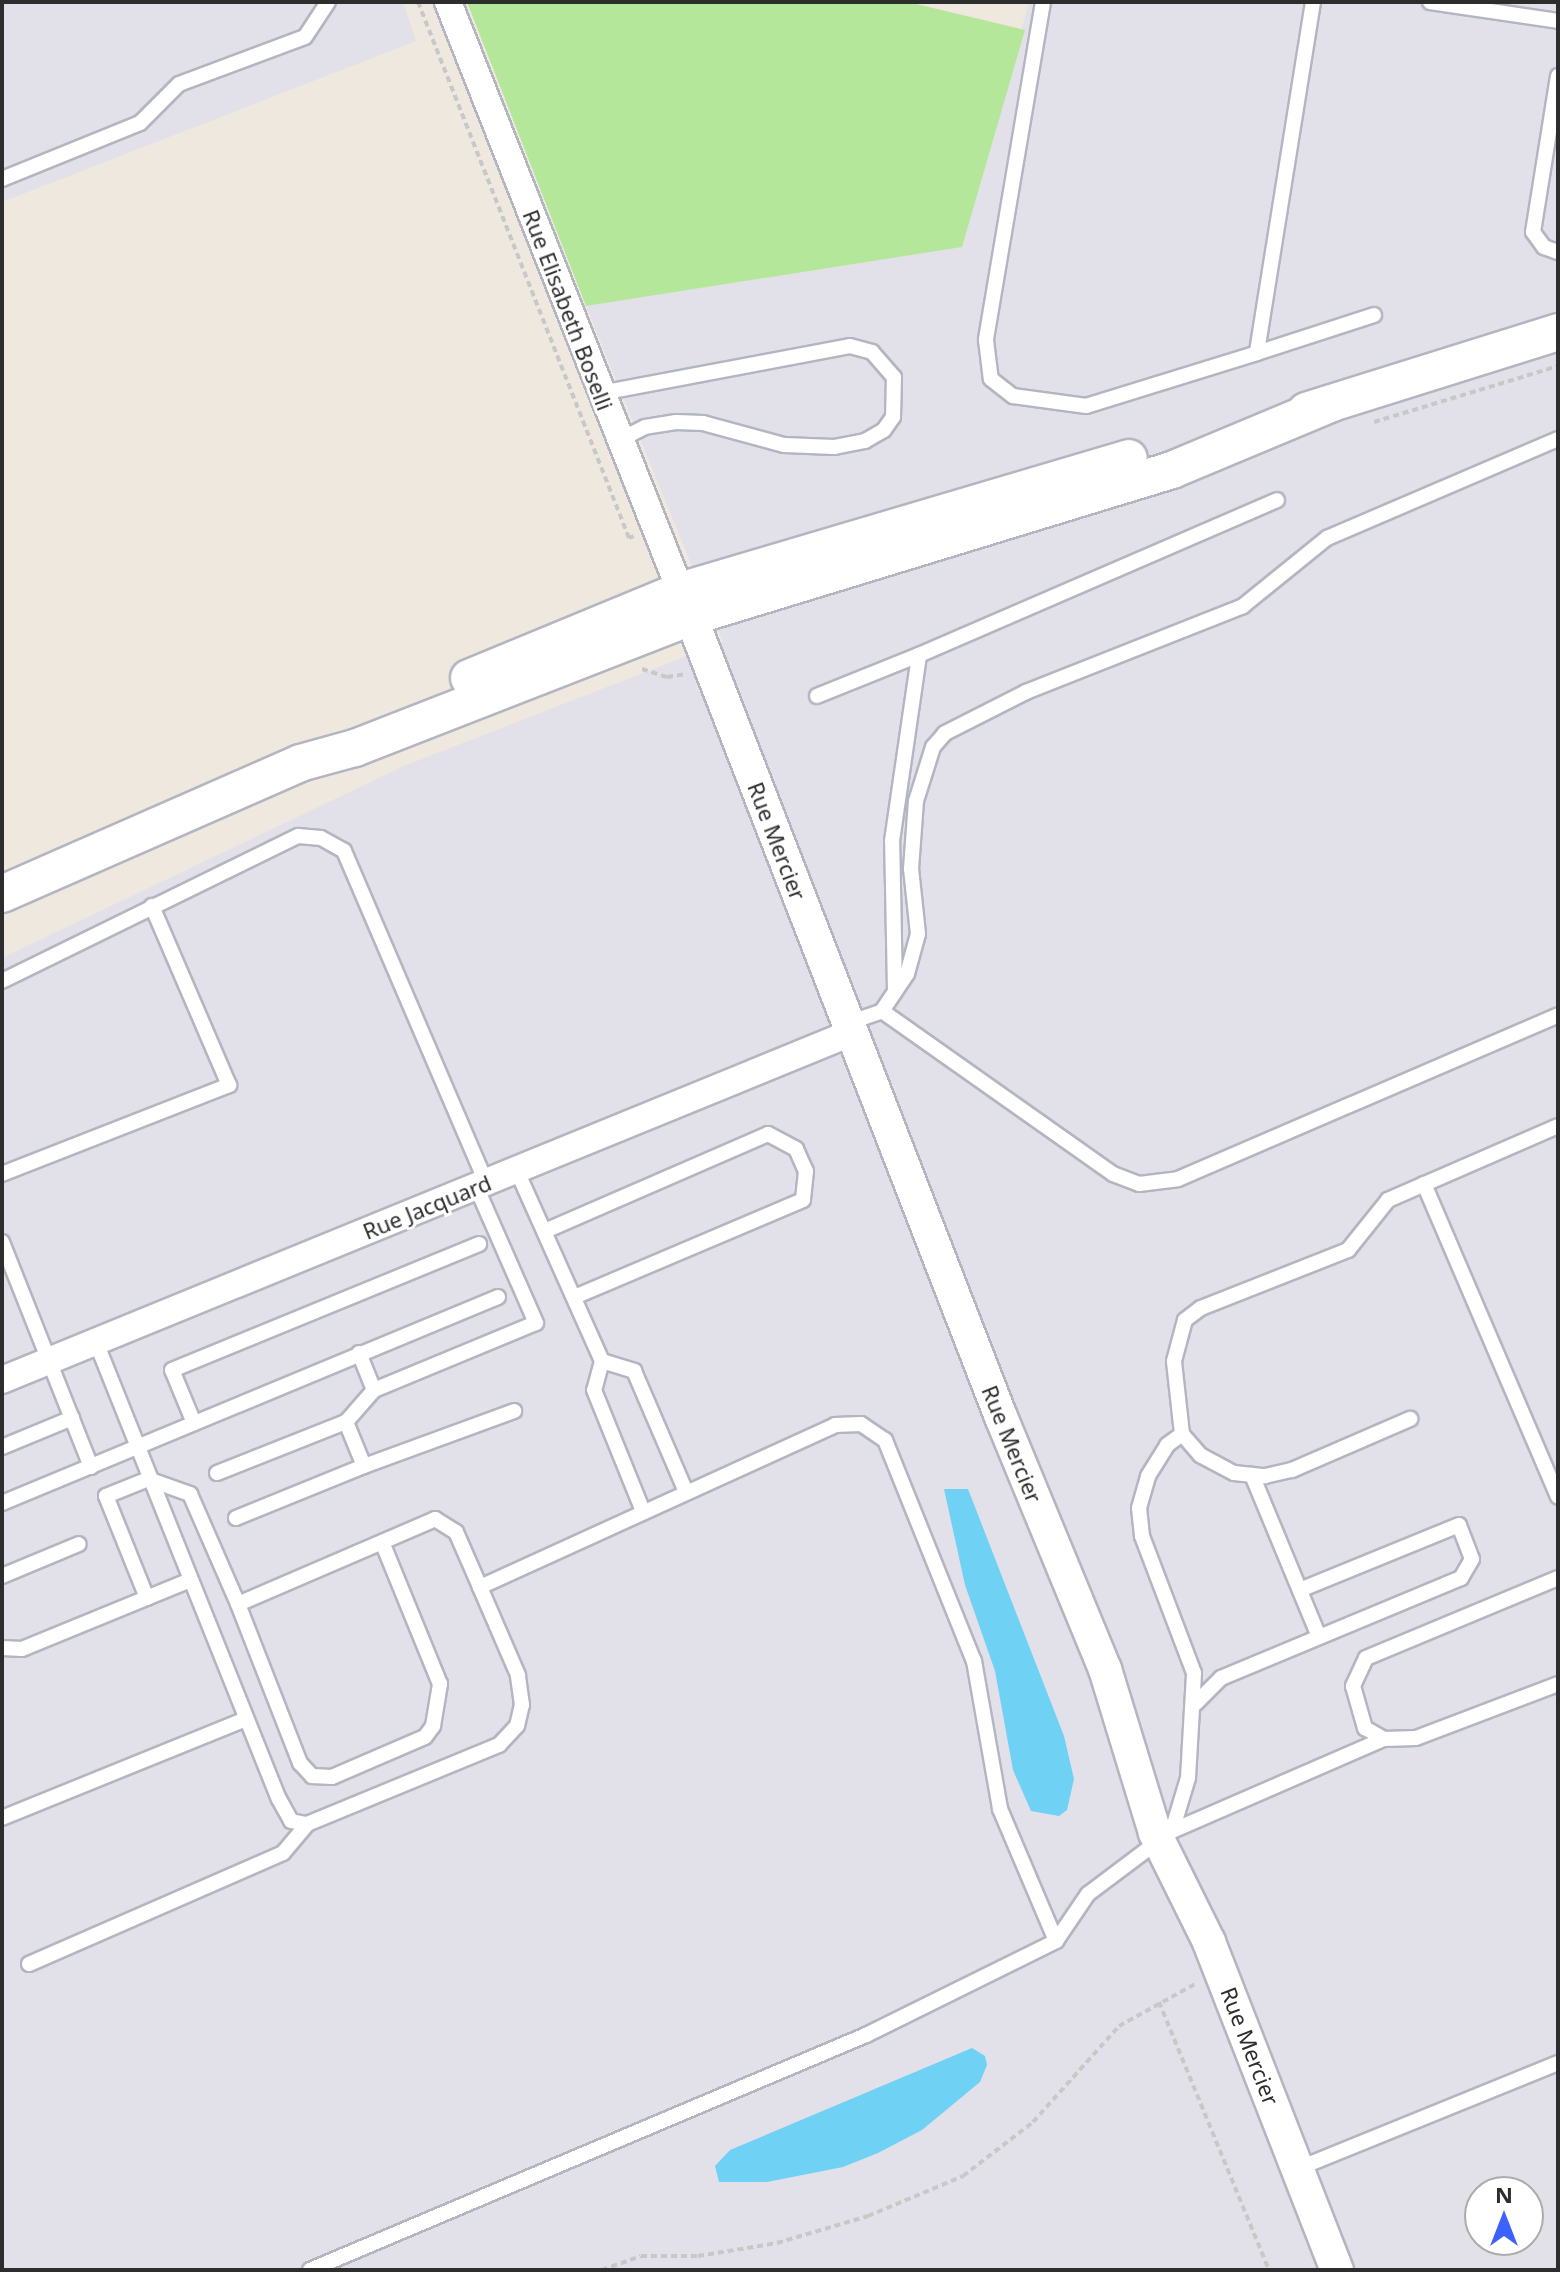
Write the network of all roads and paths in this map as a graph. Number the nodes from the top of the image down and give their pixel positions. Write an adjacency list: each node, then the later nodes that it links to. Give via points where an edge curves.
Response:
1 (328, 2): 9 (lane, via 305,37 179,84 140,123)
2 (418, 2): 20 (path, via 629,538)
3 (448, 2): 15 (street, Rue Elisabeth Boselli)
4 (1043, 2): 13 (lane, via 986,340 991,379 1013,396 1086,406)
5 (1313, 2): 13 (lane)
6 (1430, 2): 7 (lane)
7 (1558, 21)
8 (1558, 76): 10 (lane, via 1533,232 1544,247)
9 (2, 179)
10 (1558, 252)
11 (1374, 315): 13 (lane)
12 (1558, 332): 21 (main road, via 1330,404 1030,485)
13 (1257, 353)
14 (1558, 366): 16 (path)
15 (601, 393): 18 (street, Rue Elisabeth Boselli); 18 (lane, via 850,346 872,352 894,377 893,417 884,430 865,441 834,447 784,445 703,423 676,422 645,427)
16 (1366, 424)
17 (1558, 439): 29 (lane, via 1327,538 1243,606 1026,692 945,733 921,776 911,869 918,934 907,974)
18 (620, 440): 20 (street, Rue Elisabeth Boselli)
19 (1277, 500): 22 (lane)
20 (654, 528): 21 (street, Rue Elisabeth Boselli)
21 (685, 604): 23 (street, Rue Mercier); 26 (main road, via 421,699 330,742 300,763)
22 (919, 655): 25 (lane); 29 (lane, via 892,841)
23 (710, 667): 24 (path, via 676,678 644,669); 32 (street, Rue Mercier)
24 (629, 673)
25 (817, 696)
26 (2, 894)
27 (152, 906): 28 (lane); 35 (lane, via 229,1085); 36 (lane, via 298,836 321,838 344,851)
28 (2, 981)
29 (895, 991): 30 (lane)
30 (882, 1011): 31 (lane, via 1113,1174 1139,1184 1178,1179); 32 (lane)
31 (1558, 1015)
32 (849, 1028): 34 (street, Rue Jacquard); 84 (street, Rue Mercier, via 1105,1669)
33 (1558, 1126): 37 (lane)
34 (517, 1171): 36 (street, Rue Jacquard); 38 (lane)
35 (2, 1174)
36 (481, 1184): 43 (street, Rue Jacquard); 48 (lane, via 536,1323)
37 (1424, 1184): 54 (lane, via 1388,1200 1348,1250 1201,1308 1185,1320 1174,1361); 63 (lane)
38 (545, 1231): 42 (lane); 42 (lane, via 768,1134 796,1149 806,1171 803,1200)
39 (2, 1242): 45 (lane)
40 (479, 1244): 53 (lane, via 172,1370)
41 (498, 1297): 44 (lane)
42 (575, 1297): 46 (lane)
43 (96, 1342): 45 (street, Rue Jacquard); 56 (lane)
44 (359, 1353): 48 (lane); 53 (lane)
45 (50, 1360): 47 (street, Rue Jacquard); 50 (lane)
46 (602, 1361): 62 (lane, via 634,1371); 65 (lane, via 594,1390)
47 (2, 1380)
48 (374, 1390): 52 (lane)
49 (514, 1411): 57 (lane)
50 (72, 1418): 55 (lane); 58 (lane)
51 (1410, 1419): 60 (lane, via 1292,1470)
52 (346, 1422): 57 (lane); 59 (lane)
53 (194, 1423): 56 (lane)
54 (1182, 1434): 60 (lane, via 1200,1455 1234,1473); 79 (lane, via 1167,1445 1148,1476 1139,1508 1142,1536 1194,1673)
55 (2, 1447)
56 (136, 1448): 58 (lane); 61 (lane)
57 (364, 1466): 66 (lane)
58 (91, 1467): 64 (lane)
59 (217, 1473)
60 (1252, 1475): 73 (lane)
61 (148, 1479): 71 (lane); 74 (lane, via 106,1496); 75 (lane, via 190,1494)
62 (686, 1492): 65 (lane); 85 (lane, via 835,1425 861,1424 885,1440 974,1661 1000,1809)
63 (1558, 1496)
64 (2, 1503)
65 (643, 1511): 72 (lane)
66 (236, 1518)
67 (382, 1542): 72 (lane, via 435,1519 448,1522); 75 (lane); 75 (lane, via 440,1684 437,1714 425,1737 332,1777 312,1776 300,1763)
68 (79, 1544): 69 (lane)
69 (2, 1576)
70 (1558, 1578): 81 (lane, via 1366,1658 1356,1671 1355,1704 1365,1728)
71 (190, 1580): 74 (lane); 80 (lane)
72 (480, 1587): 83 (lane, via 518,1675 522,1705 517,1726 499,1745)
73 (1300, 1590): 76 (lane); 76 (lane, via 1459,1525 1472,1559 1461,1578)
74 (147, 1598): 77 (lane, via 22,1649)
75 (238, 1604)
76 (1319, 1637): 79 (lane, via 1221,1678)
77 (2, 1648)
78 (1558, 1684): 81 (lane, via 1416,1738)
79 (1195, 1704): 84 (lane, via 1188,1778)
80 (246, 1719): 82 (lane); 83 (lane, via 291,1821)
81 (1384, 1739): 84 (lane)
82 (2, 1818)
83 (307, 1824): 86 (lane, via 283,1853)
84 (1166, 1837): 85 (lane, via 1118,1867 1088,1894); 87 (street, Rue Mercier)
85 (1056, 1941): 91 (lane, via 866,2035)
86 (29, 1964)
87 (1221, 1973): 88 (path); 90 (street, Rue Mercier)
88 (1159, 2002): 92 (path, via 1119,2026 1033,2122 963,2176 868,2216 777,2243 698,2256 641,2256); 93 (path)
89 (1558, 2063): 90 (lane)
90 (1297, 2169): 94 (street, Rue Mercier)
91 (310, 2270)
92 (602, 2270)
93 (1269, 2270)
94 (1337, 2270)

